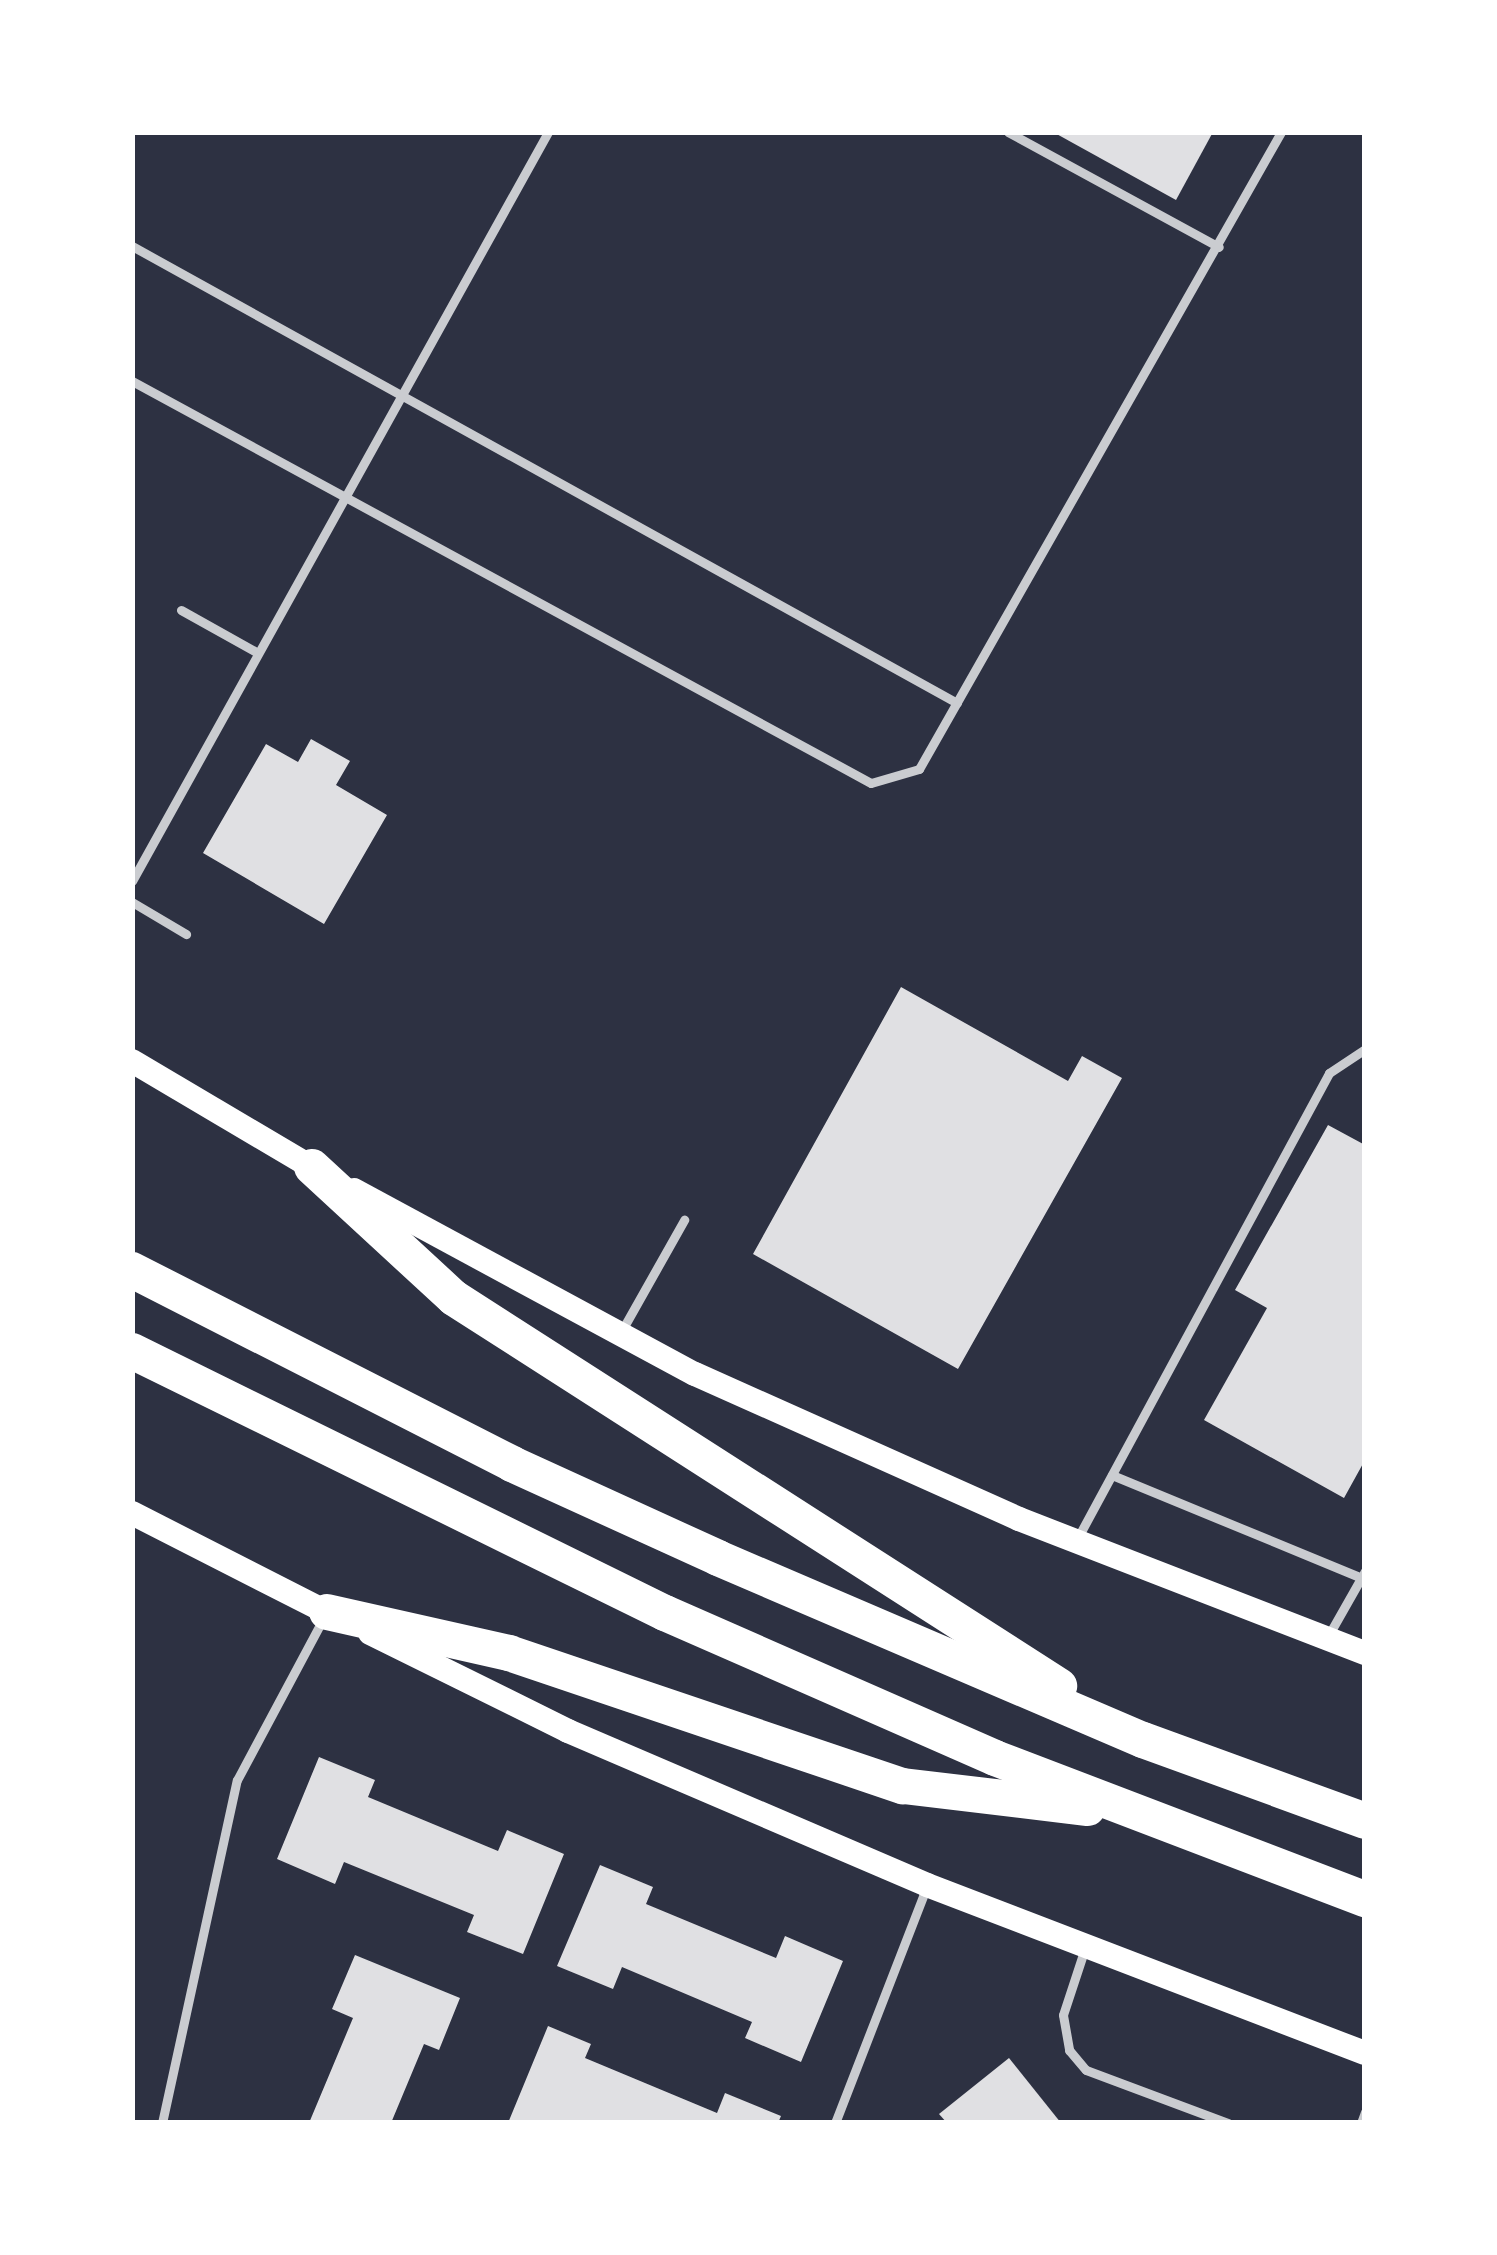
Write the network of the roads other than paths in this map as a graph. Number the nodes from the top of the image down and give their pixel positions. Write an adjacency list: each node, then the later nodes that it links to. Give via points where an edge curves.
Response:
1 (548, 132): 7 (lane)
2 (1008, 132): 5 (lane)
3 (1281, 132): 5 (lane)
4 (132, 246): 7 (lane)
5 (1219, 248): 11 (lane)
6 (132, 381): 8 (lane)
7 (401, 394): 8 (lane); 11 (lane)
8 (344, 497): 10 (lane); 11 (lane, via 871,783 920,769)
9 (181, 610): 10 (lane)
10 (258, 652): 12 (lane)
11 (957, 703)
12 (132, 881)
13 (132, 902): 14 (lane)
14 (186, 934)
15 (1365, 1049): 22 (lane, via 1329,1073)
16 (132, 1061): 17 (main road)
17 (312, 1168): 20 (main road); 29 (highway, via 454,1298)
18 (684, 1220): 20 (lane)
19 (132, 1270): 29 (highway, via 512,1464)
20 (619, 1337): 24 (main road)
21 (132, 1351): 30 (highway, via 665,1613)
22 (1112, 1475): 24 (lane); 25 (lane)
23 (132, 1513): 26 (main road)
24 (1076, 1541): 27 (main road)
25 (1361, 1573): 27 (lane)
26 (327, 1612): 30 (highway, via 509,1653 903,1786); 32 (main road, via 568,1731); 37 (lane, via 237,1780)
27 (1327, 1638): 28 (main road)
28 (1365, 1653)
29 (1143, 1740): 31 (highway)
30 (1141, 1814): 33 (highway)
31 (1365, 1821)
32 (927, 1885): 34 (main road); 38 (lane)
33 (1365, 1899)
34 (1086, 1946): 35 (main road); 39 (lane, via 1063,2015 1070,2050 1086,2069)
35 (1365, 2053)
36 (1365, 2112): 40 (lane)
37 (161, 2123)
38 (835, 2123)
39 (1228, 2123)
40 (1361, 2123)

